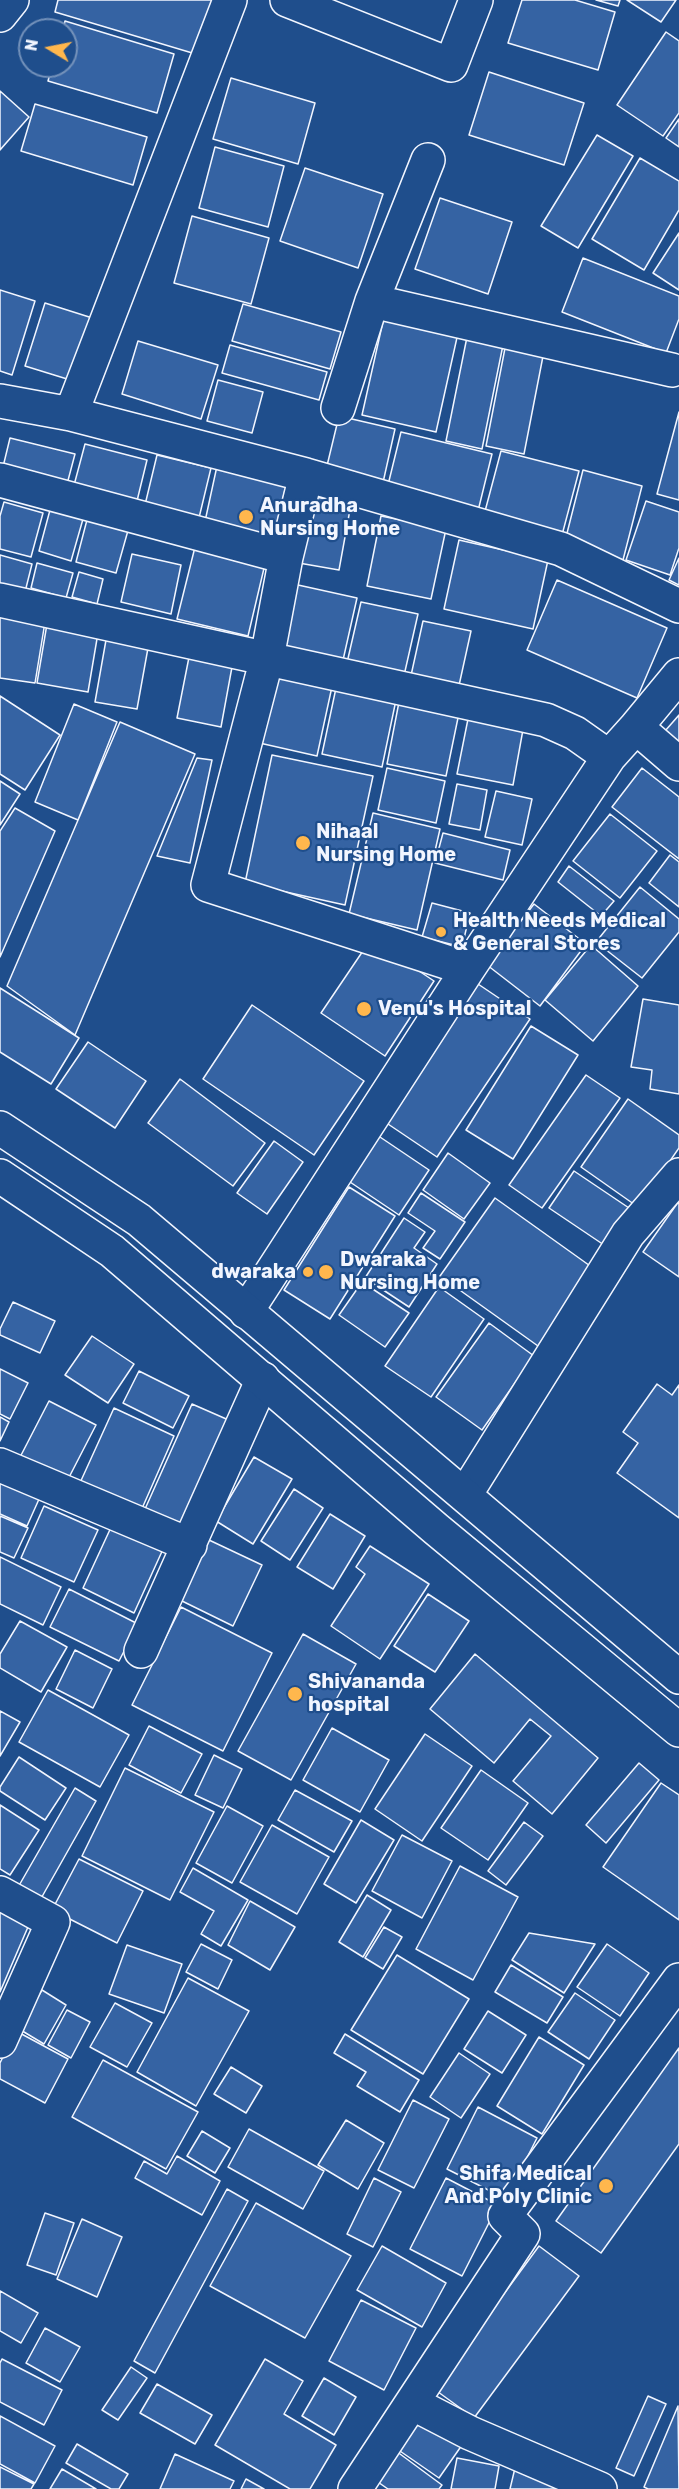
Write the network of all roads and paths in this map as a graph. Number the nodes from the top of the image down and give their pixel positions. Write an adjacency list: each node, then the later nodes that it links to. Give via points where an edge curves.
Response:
1 (12, 0): 5 (main road)
2 (230, 0): 11 (main road)
3 (287, 0): 4 (main road, via 451,66)
4 (476, 0)
5 (0, 15)
6 (428, 160): 7 (main road)
7 (372, 301): 8 (main road); 10 (main road)
8 (677, 367)
9 (0, 403): 11 (main road)
10 (338, 408)
11 (71, 414): 12 (main road)
12 (306, 475): 14 (main road); 16 (main road, via 561,549)
13 (0, 480): 14 (main road)
14 (286, 557): 17 (main road)
15 (0, 600): 17 (main road)
16 (679, 606)
17 (267, 658): 20 (main road, via 546,720 575,733); 22 (main road, via 208,885)
18 (679, 675): 19 (main road)
19 (636, 727): 20 (main road); 21 (main road)
20 (609, 756): 22 (main road)
21 (679, 764)
22 (468, 969): 26 (main road)
23 (0, 1128): 26 (main road, via 139,1220)
24 (679, 1175): 29 (main road, via 628,1234)
25 (0, 1176): 27 (main road, via 112,1251)
26 (246, 1311): 29 (main road)
27 (263, 1379): 30 (main road); 33 (main road)
28 (0, 1465): 30 (main road)
29 (465, 1495): 32 (main road)
30 (190, 1545): 31 (main road)
31 (141, 1650)
32 (679, 1677)
33 (679, 1731)
34 (0, 1893): 36 (main road, via 53,1922)
35 (679, 1980): 37 (main road, via 506,2216 523,2234)
36 (0, 2041)
37 (412, 2403): 38 (main road); 39 (main road, via 470,2433)
38 (355, 2489)
39 (600, 2489)

